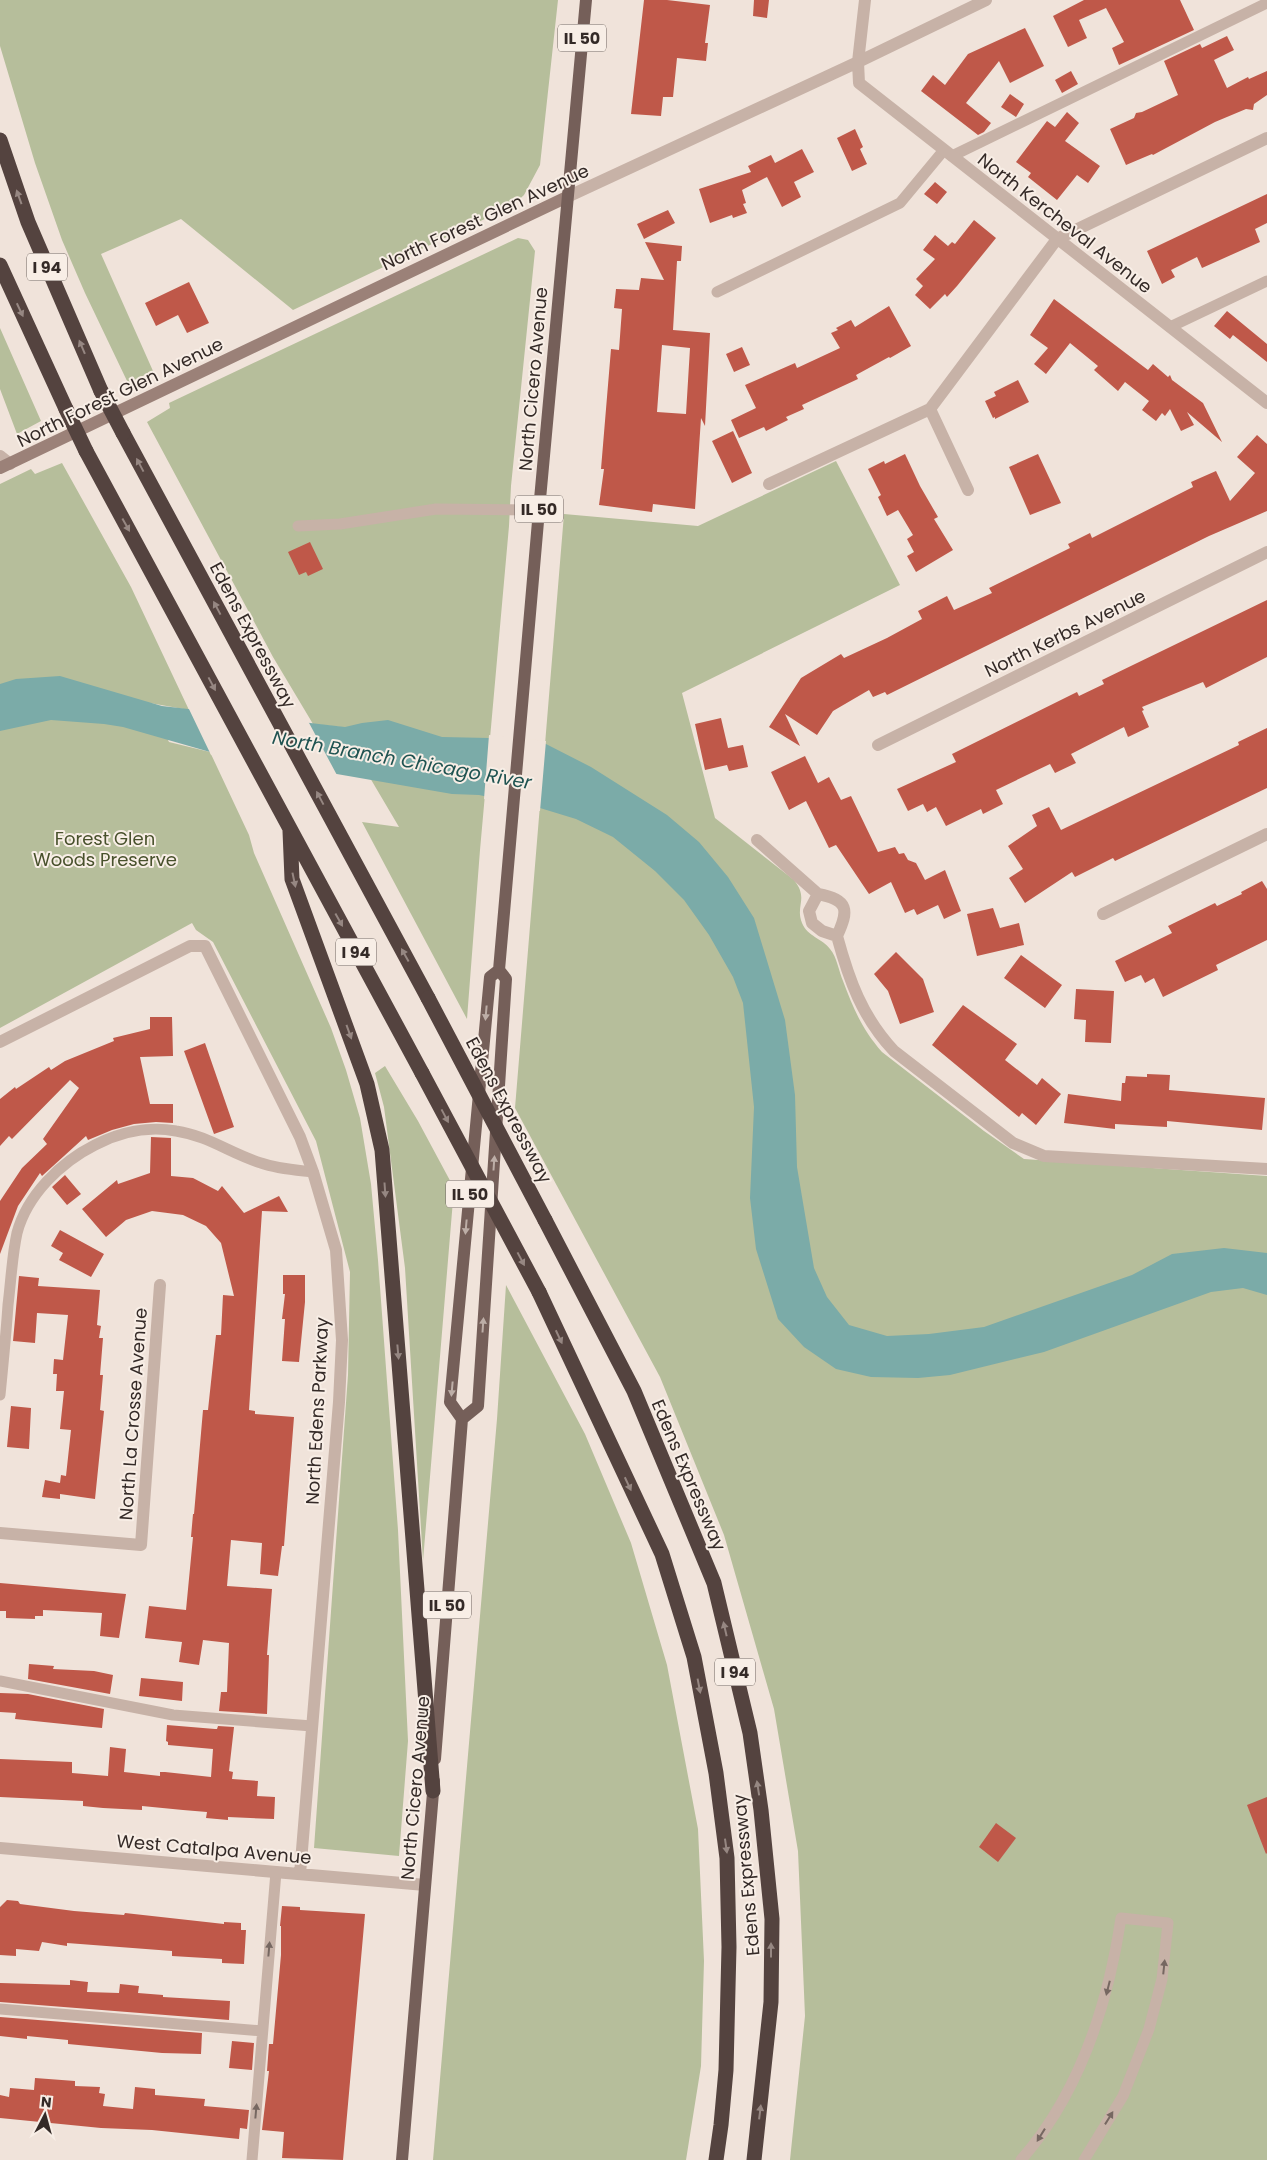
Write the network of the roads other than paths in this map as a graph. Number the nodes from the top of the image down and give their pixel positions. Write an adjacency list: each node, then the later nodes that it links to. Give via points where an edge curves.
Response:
1 (586, 0): 9 (main road, North Cicero Avenue / IL 50)
2 (865, 0): 5 (street)
3 (986, 0): 5 (street, North Forest Glen Avenue)
4 (1267, 3): 8 (lane)
5 (858, 62): 8 (street, North Kercheval Avenue, via 858,83); 9 (street, North Forest Glen Avenue)
6 (1267, 138): 10 (street)
7 (0, 140): 50 (highway, Edens Expressway / I 94, one-way to 7, bridge, via 771,2002 772,1920 750,1733 714,1584 634,1391 428,998 101,392 28,222)
8 (948, 153): 10 (street, North Kercheval Avenue); 13 (lane, via 900,203)
9 (567, 197): 17 (street, North Forest Glen Avenue); 20 (main road, North Cicero Avenue / IL 50)
10 (1057, 239): 14 (street, North Kercheval Avenue); 16 (street)
11 (0, 265): 24 (highway, Edens Expressway / I 94, one-way to 24, bridge, via 86,451)
12 (1267, 281): 14 (lane)
13 (717, 292)
14 (1170, 327): 15 (street, North Kercheval Avenue)
15 (1267, 403)
16 (930, 409): 18 (street); 19 (street)
17 (3, 463)
18 (769, 484)
19 (968, 490)
20 (539, 510): 21 (lane, via 436,509 340,524); 30 (main road, North Cicero Avenue / IL 50)
21 (298, 526)
22 (1267, 552): 23 (street, North Kerbs Avenue)
23 (878, 745)
24 (290, 831): 40 (highway, one-way to 40, via 292,879 367,1084 382,1150); 49 (highway, Edens Expressway / I 94, one-way to 49, bridge, via 539,1292 662,1554 694,1657 728,1858 726,2070)
25 (1267, 834): 28 (street)
26 (757, 840): 27 (street)
27 (818, 894): 29 (street, via 809,911 812,923); 29 (street, via 837,899 844,908 845,919)
28 (1103, 914)
29 (837, 936): 32 (street, via 855,994 877,1034 894,1051 1012,1143 1044,1156)
30 (499, 970): 36 (main road, North Cicero Avenue / IL 50, one-way to 36, via 490,977 450,1402); 36 (main road, North Cicero Avenue / IL 50, one-way to 30, via 478,1406 506,979)
31 (0, 1042): 33 (street, North Edens Parkway, via 190,946 205,946 300,1137)
32 (1267, 1169)
33 (313, 1172): 35 (lane, via 261,1164 194,1135 151,1129 128,1132 104,1141 65,1163 36,1194 18,1232); 39 (street, North Edens Parkway, via 336,1250 342,1340)
34 (160, 1286): 37 (street, North La Crosse Avenue, via 141,1545)
35 (0, 1395)
36 (462, 1419): 40 (main road, North Cicero Avenue / IL 50)
37 (0, 1533)
38 (0, 1681): 39 (lane, via 173,1714)
39 (312, 1726): 43 (street, North Edens Parkway)
40 (433, 1791): 44 (main road, North Cicero Avenue / IL 50)
41 (0, 1848): 42 (street, West Catalpa Avenue)
42 (276, 1872): 43 (street, West Catalpa Avenue); 46 (lane, one-way to 42)
43 (300, 1874): 44 (street, West Catalpa Avenue)
44 (425, 1885): 48 (main road, North Cicero Avenue / IL 50)
45 (0, 2008): 46 (lane)
46 (262, 2031): 47 (lane, one-way to 46)
47 (252, 2160)
48 (402, 2160)
49 (716, 2160)
50 (754, 2160)
51 (1022, 2160): 52 (lane, one-way to 51, via 1123,2096 1150,2029 1162,1979 1168,1923 1121,1918 1105,1998 1087,2049 1063,2100)
52 (1084, 2160)

